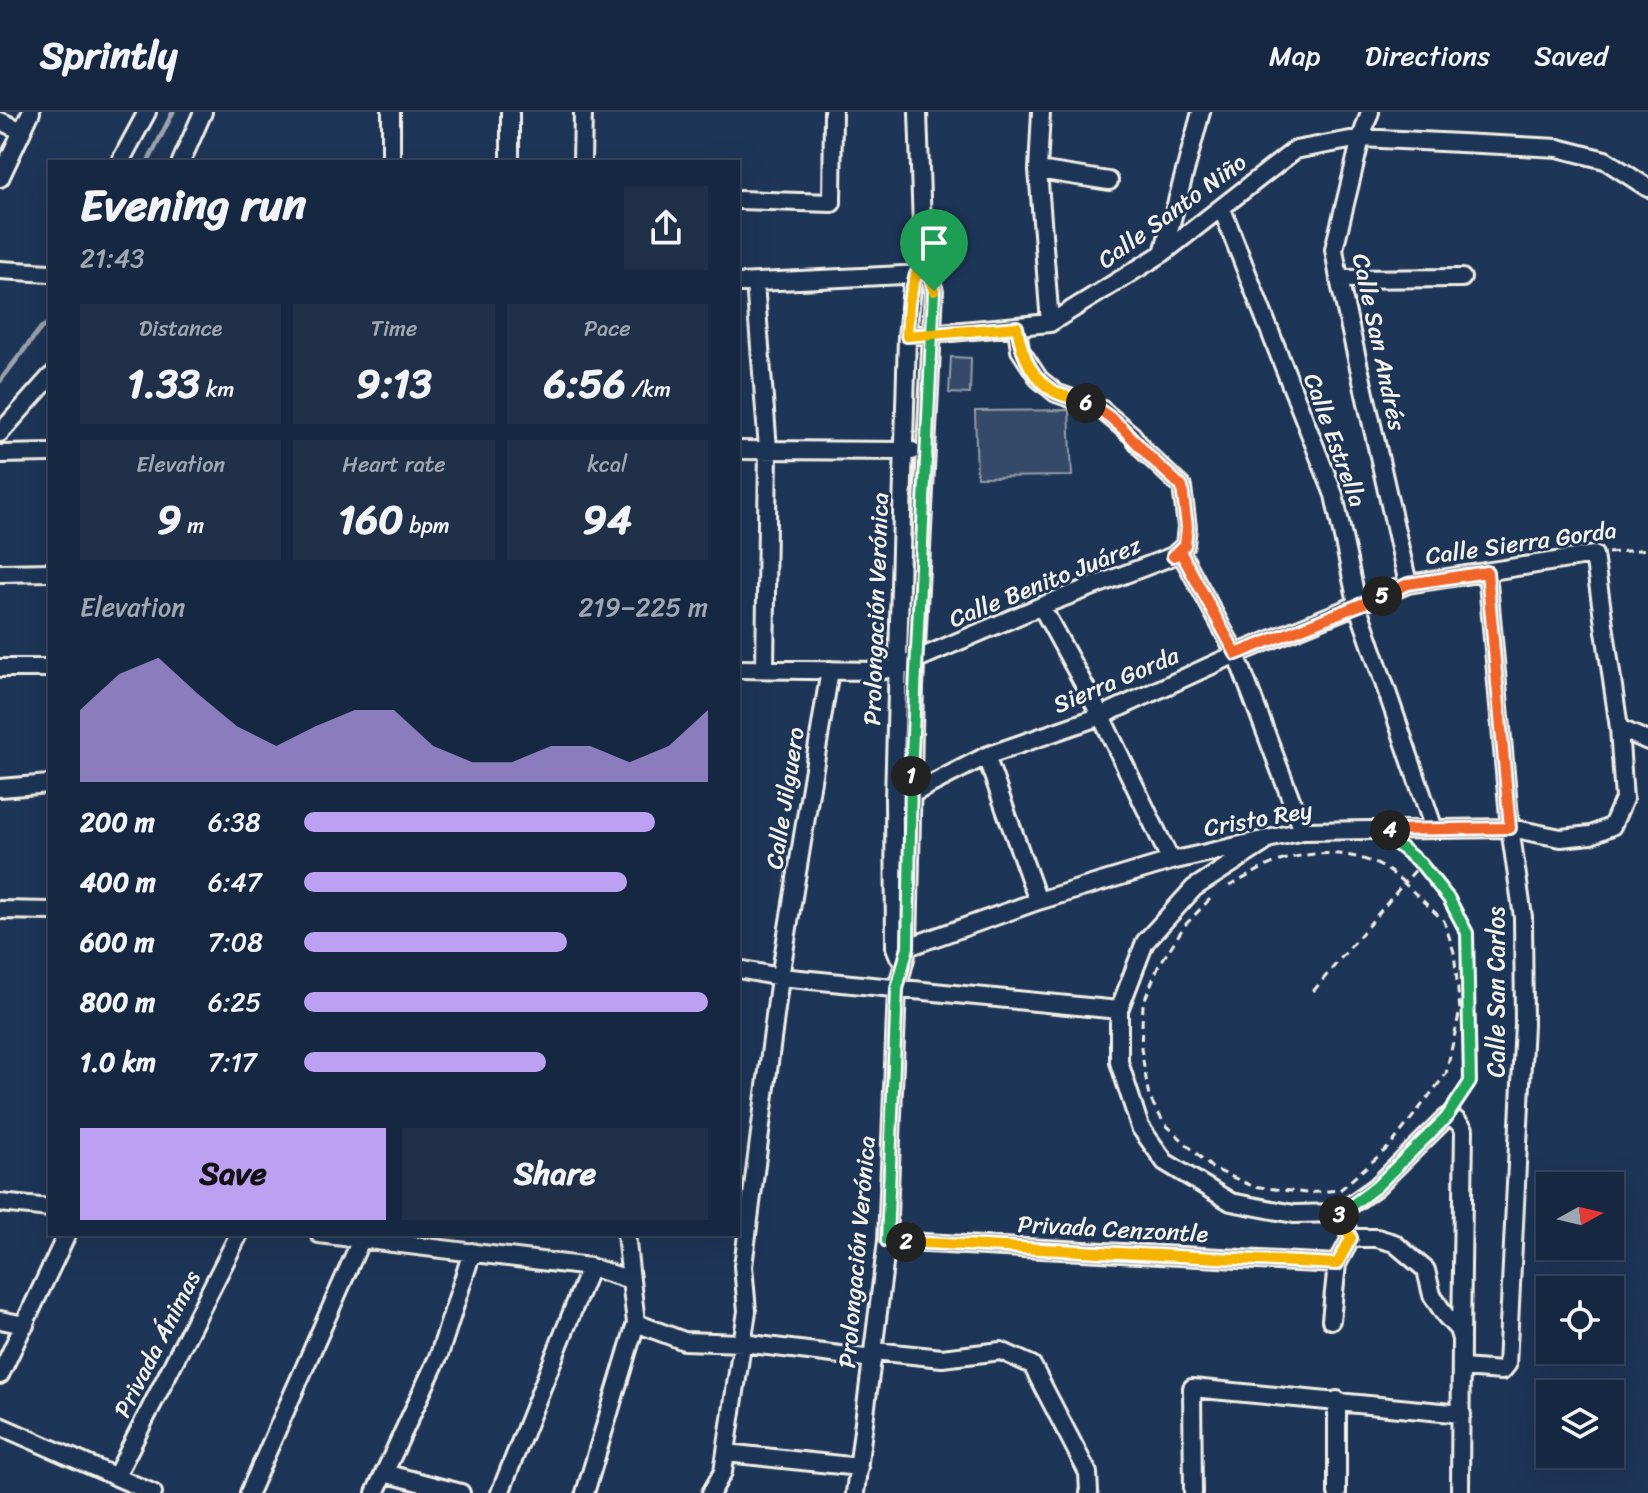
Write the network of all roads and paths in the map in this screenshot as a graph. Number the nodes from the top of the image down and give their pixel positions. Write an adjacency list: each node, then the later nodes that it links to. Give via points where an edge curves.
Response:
1 (31, 112): 13 (street)
2 (147, 112): 15 (street)
3 (203, 112): 16 (street)
4 (391, 112): 17 (street)
5 (510, 112): 18 (street)
6 (583, 112): 19 (street)
7 (833, 112): 24 (street, via 832,203)
8 (918, 112): 29 (street, Prolongación Verónica)
9 (1041, 112): 20 (street)
10 (1201, 112): 26 (street)
11 (1370, 112): 14 (street, Calle San Andrés)
12 (0, 121): 13 (street)
13 (22, 131): 21 (street)
14 (1361, 138): 23 (street, Calle Santo Niño, via 1558,148 1605,160); 25 (street, Calle Santo Niño, via 1295,150); 31 (street, Calle San Andrés, via 1334,249)
15 (121, 160)
16 (182, 160)
17 (391, 160)
18 (510, 160)
19 (582, 160)
20 (1038, 170): 22 (street); 33 (street)
21 (0, 178)
22 (1109, 181)
23 (1648, 188)
24 (740, 200)
25 (1222, 209): 26 (street, Calle Santo Niño); 53 (street, Calle Estrella, via 1334,495)
26 (1163, 253): 33 (street, Calle Santo Niño)
27 (0, 270): 28 (street)
28 (48, 273)
29 (923, 274): 32 (street); 35 (street, Prolongación Verónica, via 909,302); 36 (street, Prolongación Verónica, via 934,291)
30 (1462, 278): 31 (street)
31 (1339, 279): 51 (street, Calle San Andrés)
32 (747, 283): 39 (street)
33 (1050, 323): 34 (street, Calle Santo Niño)
34 (1017, 327): 36 (street, Calle Santo Niño); 46 (street, via 1020,350 1039,379 1056,393 1101,409 1182,487 1187,527 1185,545)
35 (907, 336): 36 (street, Calle Santo Niño); 41 (street, Prolongación Verónica)
36 (931, 336): 42 (street, Prolongación Verónica)
37 (48, 379): 38 (street)
38 (0, 433)
39 (768, 449): 40 (street); 41 (street); 58 (street)
40 (740, 450)
41 (905, 451): 42 (street); 55 (street, Prolongación Verónica)
42 (925, 451): 55 (street, Prolongación Verónica)
43 (48, 453): 44 (street)
44 (0, 454)
45 (1648, 549): 47 (path, Calle Sierra Gorda)
46 (1177, 555): 52 (street, Calle Benito Juárez); 54 (street)
47 (1594, 555): 49 (street, Calle Sierra Gorda); 62 (street)
48 (48, 572): 50 (street)
49 (1487, 572): 51 (street, Calle Sierra Gorda); 68 (street, Calle San Carlos)
50 (0, 573)
51 (1408, 584): 53 (street, Calle Sierra Gorda)
52 (1041, 606): 55 (street, Calle Benito Juárez); 61 (street)
53 (1358, 607): 54 (street, Sierra Gorda); 69 (street, Calle Estrella)
54 (1236, 654): 61 (street, Sierra Gorda); 71 (street)
55 (907, 665): 60 (street, Calle Benito Juárez, via 878,671); 67 (street, Prolongación Verónica)
56 (0, 668): 57 (street)
57 (48, 668)
58 (765, 668): 59 (street, Calle Benito Juárez); 60 (street, Calle Benito Juárez)
59 (740, 669)
60 (830, 670): 83 (street, Calle Jilguero)
61 (1101, 716): 64 (street, Sierra Gorda); 73 (street)
62 (1619, 728): 63 (street); 68 (street, Cristo Rey, via 1624,799 1612,826 1561,838)
63 (1648, 741)
64 (986, 756): 67 (street, Sierra Gorda); 78 (street)
65 (48, 784): 66 (street)
66 (0, 788)
67 (902, 797): 81 (street, Prolongación Verónica)
68 (1510, 828): 69 (street, Cristo Rey); 109 (street, Calle San Carlos, via 1523,917 1524,1024 1507,1365 1502,1371)
69 (1434, 829): 70 (street, Cristo Rey)
70 (1379, 830): 71 (street, Cristo Rey); 74 (path)
71 (1303, 831): 72 (street, Cristo Rey)
72 (1270, 838): 73 (street, Cristo Rey); 86 (street, via 1194,888 1145,942)
73 (1171, 861): 78 (street, Cristo Rey)
74 (1421, 864): 75 (path); 87 (path, via 1467,933 1470,1082)
75 (1404, 883): 76 (path, via 1363,859 1334,852 1276,862); 77 (path, via 1444,921 1454,952 1460,1010 1446,1074 1391,1145 1340,1190 1306,1193 1252,1186 1212,1168 1164,1123 1149,1097 1141,1048 1143,1004 1171,946); 85 (path)
76 (1227, 887)
77 (1215, 893)
78 (1038, 901): 81 (street, Cristo Rey)
79 (0, 910): 80 (street)
80 (48, 911)
81 (902, 947): 84 (street, Prolongación Verónica)
82 (740, 969): 83 (street)
83 (780, 977): 84 (street); 107 (street, Calle Jilguero, via 743,1266)
84 (897, 989): 86 (street); 97 (street, Prolongación Verónica)
85 (1310, 995)
86 (1119, 1010): 90 (street, via 1119,1062 1140,1127 1165,1162 1231,1202 1294,1214)
87 (1446, 1118): 90 (street, via 1376,1187); 106 (street, via 1464,1129)
88 (0, 1203): 89 (street)
89 (48, 1208)
90 (1339, 1213): 95 (street)
91 (66, 1236): 105 (street)
92 (238, 1236): 117 (street, Privada Ánimas)
93 (333, 1236): 96 (street)
94 (622, 1236): 101 (street)
95 (1351, 1238): 99 (street); 106 (street, via 1394,1243 1426,1270 1432,1295)
96 (361, 1240): 98 (street); 119 (street)
97 (887, 1241): 99 (street, Privada Cenzontle); 108 (street, Prolongación Verónica)
98 (472, 1252): 100 (street); 116 (street, via 439,1355)
99 (1337, 1264): 103 (street)
100 (590, 1267): 101 (street); 122 (street)
101 (631, 1280): 104 (street)
102 (0, 1320): 105 (street)
103 (1331, 1320)
104 (636, 1323): 107 (street, via 684,1341); 123 (street)
105 (25, 1325): 110 (street)
106 (1461, 1339): 109 (street)
107 (743, 1343): 108 (street); 114 (street, Calle Jilguero)
108 (873, 1355): 115 (street, Prolongación Verónica); 126 (street, via 942,1358 1001,1351 1032,1365 1088,1473)
109 (1462, 1368): 112 (street)
110 (0, 1375)
111 (1337, 1400): 112 (street); 127 (street, via 1192,1388); 128 (street)
112 (1462, 1414): 129 (street)
113 (0, 1426): 117 (street)
114 (726, 1453): 115 (street); 124 (street, Calle Jilguero)
115 (859, 1467): 125 (street, Prolongación Verónica)
116 (384, 1473): 120 (street); 121 (street)
117 (116, 1476): 118 (street)
118 (153, 1493)
119 (249, 1493)
120 (375, 1493)
121 (461, 1493)
122 (500, 1493)
123 (585, 1493)
124 (711, 1493)
125 (855, 1493)
126 (1089, 1493)
127 (1193, 1493)
128 (1337, 1493)
129 (1460, 1493)

